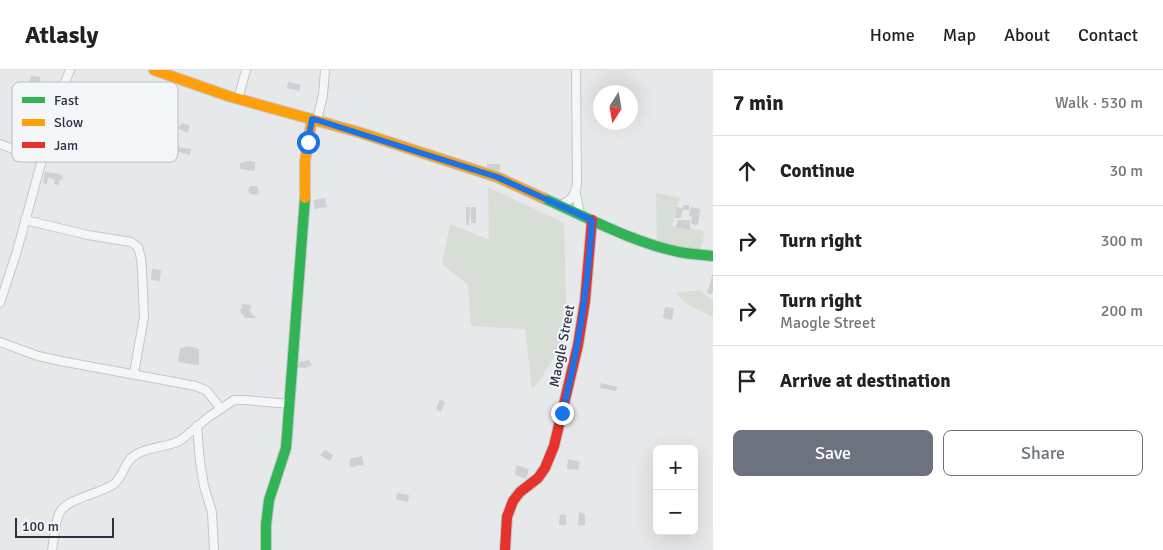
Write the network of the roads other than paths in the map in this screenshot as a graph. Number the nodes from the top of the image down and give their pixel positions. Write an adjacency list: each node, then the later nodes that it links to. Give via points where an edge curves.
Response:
1 (70, 70): 6 (street)
2 (154, 70): 7 (street)
3 (246, 70): 7 (street)
4 (325, 70): 8 (street, via 323,95)
5 (576, 70): 12 (street)
6 (65, 82)
7 (238, 99): 8 (street)
8 (314, 120): 13 (street, via 497,177); 21 (street, via 306,161)
9 (0, 144): 10 (street)
10 (12, 149)
11 (41, 162): 15 (street)
12 (576, 194): 13 (street); 14 (street)
13 (561, 205): 14 (street)
14 (580, 214): 16 (street)
15 (24, 220): 18 (street); 20 (street, via 131,242 138,247 144,317)
16 (592, 220): 17 (street, via 650,244); 27 (street, Maogle Street, via 578,345 554,446 538,478 513,501 507,516)
17 (713, 256)
18 (0, 303)
19 (0, 342): 20 (street, via 47,358)
20 (134, 373): 22 (street, via 196,386 207,392)
21 (290, 404): 22 (street, via 234,400); 26 (street, via 284,461 271,492)
22 (221, 409): 23 (street)
23 (197, 426): 24 (street, via 176,443 134,455 113,485 66,506 60,513); 25 (street, via 204,486 212,512)
24 (52, 550)
25 (214, 550)
26 (266, 550)
27 (505, 550)

